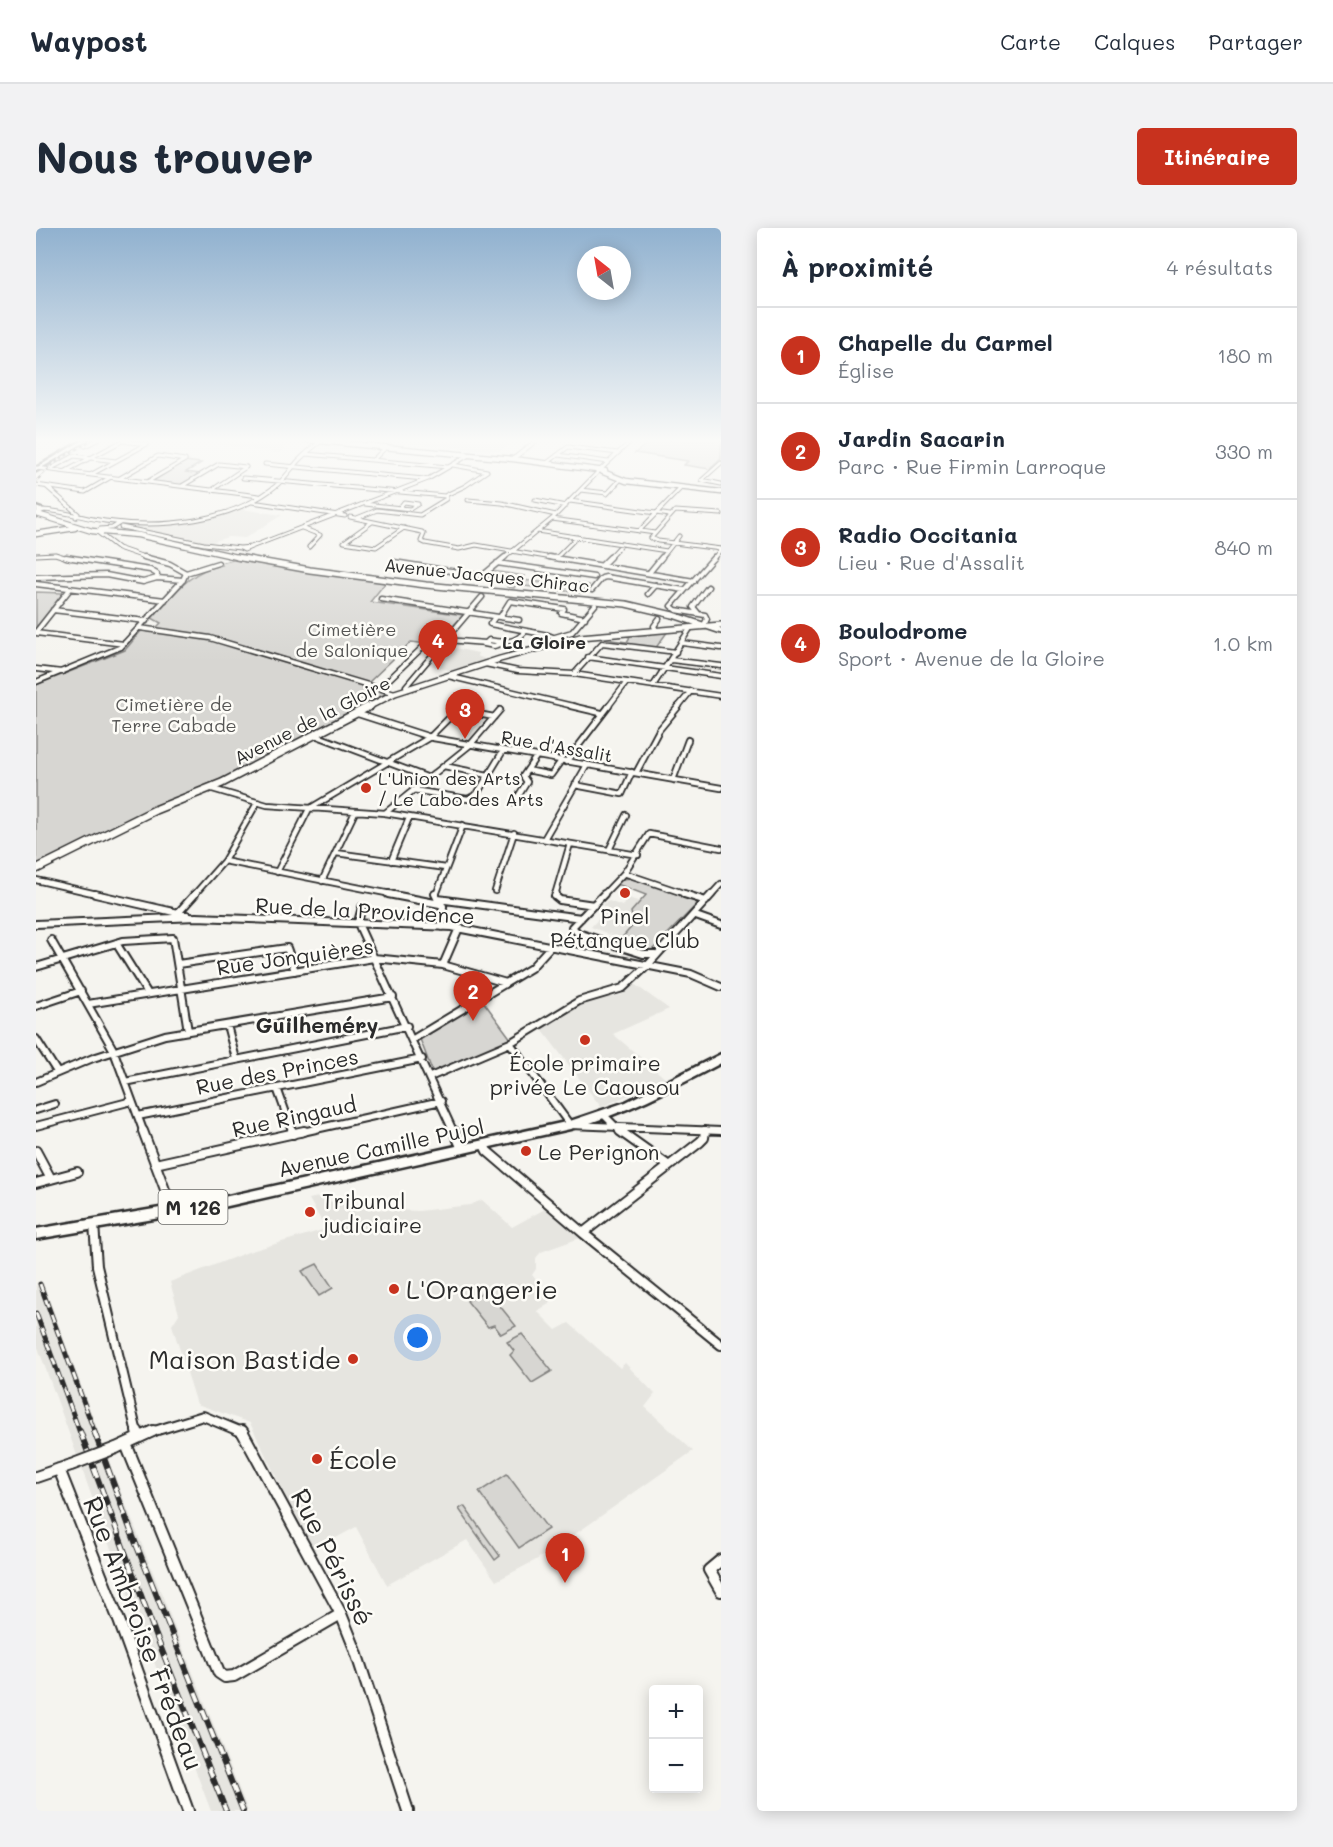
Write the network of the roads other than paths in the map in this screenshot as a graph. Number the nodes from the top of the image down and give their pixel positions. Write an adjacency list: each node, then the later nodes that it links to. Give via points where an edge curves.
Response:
1 (45, 514): 22 (main road, Avenue Jacques Chirac)
2 (46, 514): 25 (main road, Avenue Jacques Chirac)
3 (65, 514): 16 (street)
4 (78, 514): 16 (street)
5 (216, 514): 21 (street, via 126,523)
6 (336, 514): 15 (street); 23 (street)
7 (367, 514): 18 (street)
8 (404, 514): 9 (street)
9 (422, 514)
10 (549, 514): 13 (street)
11 (655, 514): 27 (street)
12 (662, 514): 14 (street)
13 (556, 515): 19 (street)
14 (670, 515): 29 (street)
15 (345, 516)
16 (76, 517): 21 (street)
17 (350, 517): 18 (street)
18 (356, 518): 20 (street)
19 (552, 519): 26 (street); 27 (street)
20 (373, 522): 24 (street); 24 (street, via 344,542 376,547)
21 (122, 527): 23 (street, via 244,550); 25 (main road, Avenue Jacques Chirac); 25 (street); 77 (main road, Avenue Jacques Chirac, via 268,561 631,603)
22 (81, 528): 25 (main road, Avenue Jacques Chirac); 30 (main road)
23 (301, 528): 36 (street, via 320,535)
24 (404, 528): 38 (street, via 423,532 421,541 425,543)
25 (98, 530): 28 (main road, Avenue Jacques Chirac); 33 (street)
26 (537, 531): 32 (street); 38 (street)
27 (639, 531): 29 (street)
28 (112, 533): 33 (street); 76 (main road, Avenue Jacques Chirac, via 310,570 626,604)
29 (655, 533): 34 (street, via 652,539)
30 (36, 534)
31 (679, 536): 34 (street)
32 (577, 537): 35 (street); 42 (street)
33 (102, 538): 49 (street, via 118,549 177,566)
34 (674, 543): 37 (street); 39 (street)
35 (622, 544): 39 (street); 48 (street)
36 (309, 547)
37 (721, 549): 41 (street)
38 (513, 551): 42 (street); 47 (street)
39 (667, 551): 50 (street)
40 (36, 555): 54 (street, via 55,554 142,569 154,572)
41 (714, 557): 43 (street); 56 (street)
42 (556, 558): 45 (street)
43 (721, 558)
44 (394, 562): 47 (street, via 482,576)
45 (583, 562): 48 (street); 51 (street)
46 (218, 563): 49 (street)
47 (497, 563): 51 (street)
48 (602, 565): 50 (street)
49 (186, 573): 55 (street)
50 (648, 573): 56 (street)
51 (572, 574): 53 (street)
52 (36, 577): 54 (street, via 106,575 143,582)
53 (594, 577)
54 (157, 578): 55 (street)
55 (183, 580): 66 (street)
56 (694, 581): 62 (street)
57 (36, 584): 60 (street)
58 (656, 585): 61 (street, via 606,577); 62 (street); 63 (street)
59 (708, 587): 70 (street, via 693,607)
60 (70, 589): 66 (street); 68 (street)
61 (592, 590)
62 (684, 590): 70 (street, via 671,607)
63 (648, 594)
64 (482, 597): 69 (street)
65 (381, 599): 69 (street)
66 (165, 600): 75 (street)
67 (595, 605): 72 (street)
68 (53, 610): 75 (street); 83 (street)
69 (470, 613): 71 (street); 85 (street)
70 (698, 614): 77 (street, via 707,617)
71 (498, 617): 72 (street, via 510,601 564,609 561,613); 74 (street); 82 (street, via 490,624)
72 (585, 618): 84 (street, via 572,632)
73 (660, 619): 81 (street, via 654,626)
74 (519, 620)
75 (146, 621): 79 (street)
76 (690, 623): 77 (main road, Avenue de la Gloire); 81 (main road, Avenue de la Gloire); 87 (street)
77 (705, 624): 78 (main road, Avenue de la Gloire); 80 (main road, Avenue Jacques Chirac)
78 (712, 625): 80 (main road, Avenue Jacques Chirac)
79 (140, 628): 88 (street); 105 (street, via 210,638)
80 (721, 628)
81 (656, 630): 86 (main road, Avenue de la Gloire)
82 (526, 631): 84 (street); 85 (street, via 520,638 494,646)
83 (36, 633): 88 (street)
84 (555, 637): 86 (street)
85 (446, 640): 106 (street, via 421,666 406,686)
86 (563, 641): 94 (main road, Avenue de la Gloire)
87 (682, 643): 90 (street); 91 (street)
88 (124, 644): 98 (street)
89 (425, 645): 105 (street)
90 (721, 648)
91 (676, 652): 92 (street, via 606,643 599,644); 93 (street)
92 (588, 657): 96 (street); 99 (street)
93 (671, 660): 95 (street); 96 (street)
94 (485, 664): 99 (street, via 518,671); 100 (main road, Avenue de la Gloire)
95 (721, 666)
96 (665, 668): 101 (street); 104 (street)
97 (36, 669): 98 (street)
98 (62, 672): 102 (street)
99 (574, 674): 103 (street)
100 (448, 676): 106 (main road, Avenue de la Gloire); 112 (street)
101 (721, 676)
102 (36, 682)
103 (627, 682): 104 (street); 112 (street)
104 (653, 686): 107 (street)
105 (380, 688): 108 (street)
106 (408, 689): 108 (main road, Avenue de la Gloire)
107 (691, 692): 109 (street); 125 (street, via 659,730)
108 (395, 693): 111 (main road, Avenue de la Gloire)
109 (721, 696)
110 (500, 710): 113 (street)
111 (355, 713): 114 (main road, Avenue de la Gloire); 115 (street, Rue d'Assalit)
112 (601, 713): 120 (street)
113 (494, 717): 115 (street, via 457,710); 117 (street)
114 (315, 735): 121 (street); 130 (main road, Avenue de la Gloire)
115 (430, 737): 117 (street, Rue d'Assalit); 121 (street)
116 (688, 740): 128 (street)
117 (470, 745): 118 (street, Rue d'Assalit); 123 (street)
118 (503, 751): 119 (street, Rue d'Assalit); 126 (street)
119 (536, 756): 120 (street, Rue d'Assalit); 124 (street)
120 (563, 761): 122 (street, Rue d'Assalit); 124 (street, via 551,775)
121 (386, 763): 127 (street); 135 (street)
122 (587, 765): 125 (street, Rue d'Assalit); 129 (street)
123 (444, 766): 126 (street); 127 (street)
124 (527, 770): 134 (street, via 523,776 527,782)
125 (634, 773): 128 (street, Rue d'Assalit); 129 (street, via 622,794)
126 (488, 775): 132 (street, via 475,796 466,799)
127 (429, 778): 132 (street)
128 (673, 780): 131 (street, Rue d'Assalit)
129 (575, 785): 142 (street)
130 (209, 788): 133 (street); 151 (main road, Avenue de la Gloire)
131 (721, 788)
132 (413, 790): 137 (street)
133 (257, 803): 135 (street); 148 (street)
134 (514, 803)
135 (309, 810): 136 (street); 152 (street)
136 (355, 812): 137 (street); 146 (street)
137 (385, 813): 139 (street)
138 (626, 815): 145 (street)
139 (409, 818): 140 (street); 149 (street)
140 (463, 825): 141 (street); 150 (street)
141 (514, 833): 142 (street); 157 (street)
142 (544, 839): 143 (street)
143 (570, 844): 145 (street); 160 (street, via 555,896)
144 (721, 848): 147 (street, via 649,834)
145 (609, 850): 147 (street)
146 (336, 854): 149 (street); 155 (street)
147 (638, 855): 153 (street)
148 (224, 861): 152 (street); 162 (street)
149 (391, 861): 150 (street)
150 (446, 868): 158 (street, via 435,894)
151 (36, 869)
152 (277, 872): 155 (street)
153 (624, 873): 159 (street); 160 (street)
154 (36, 880): 162 (street)
155 (322, 881): 158 (street)
156 (721, 884): 159 (street)
157 (495, 891)
158 (439, 901): 164 (street, via 447,898); 168 (street, via 443,906)
159 (706, 901): 163 (street)
160 (594, 905): 164 (street)
161 (362, 908): 166 (street)
162 (178, 915): 165 (street, Rue de la Providence); 166 (street, Rue de la Providence)
163 (693, 915): 167 (street); 173 (street)
164 (581, 918): 173 (street, via 572,927 575,932 643,954)
165 (36, 924)
166 (359, 924): 168 (street, Rue de la Providence); 174 (street)
167 (721, 925)
168 (442, 927): 169 (street, Rue de la Providence)
169 (459, 928): 172 (street, Rue de la Providence); 177 (street)
170 (51, 940): 175 (street)
171 (116, 943): 175 (street); 176 (street, via 171,938); 185 (street)
172 (551, 946): 178 (street, Rue de la Providence); 181 (street, via 536,964)
173 (655, 954): 178 (street)
174 (374, 958): 177 (street, Rue Jonquières); 180 (street, Rue Jonquières); 186 (street)
175 (63, 959): 179 (street); 184 (street)
176 (178, 964): 180 (street, via 287,948); 183 (street)
177 (443, 965): 181 (street, Rue Jonquières)
178 (647, 966): 182 (street, Rue de la Providence, via 691,974); 194 (street, via 618,991 579,1000)
179 (36, 967)
180 (294, 970): 183 (street, Rue Jonquières)
181 (506, 983): 193 (street)
182 (721, 987)
183 (182, 989): 185 (street, Rue Jonquières); 191 (street)
184 (81, 991): 187 (street); 188 (street)
185 (148, 994): 187 (street, Rue Jonquières)
186 (393, 997): 189 (street); 190 (street)
187 (88, 1004): 195 (street)
188 (36, 1006)
189 (227, 1025): 191 (street); 197 (street)
190 (407, 1026): 193 (street); 197 (street)
191 (188, 1031): 195 (street)
192 (36, 1039): 199 (street)
193 (413, 1039): 198 (street)
194 (510, 1043): 200 (street); 210 (street)
195 (114, 1051): 199 (street); 202 (street)
196 (721, 1058): 209 (main road, Avenue Camille Pujol / M 126, via 664,1090)
197 (236, 1059): 202 (street)
198 (422, 1059): 200 (street); 203 (street, Rue des Princes)
199 (57, 1072): 201 (street)
200 (430, 1077): 205 (street)
201 (36, 1082)
202 (125, 1082): 204 (street)
203 (277, 1088): 208 (street, Rue des Princes); 215 (street)
204 (132, 1101): 208 (street); 211 (street)
205 (441, 1101): 215 (street, Rue Ringaud); 217 (street)
206 (54, 1104): 207 (street)
207 (36, 1110)
208 (138, 1116): 219 (street)
209 (605, 1116): 210 (main road, Avenue Camille Pujol / M 126); 212 (street)
210 (570, 1125): 212 (street); 216 (main road, Avenue Camille Pujol / M 126)
211 (36, 1126)
212 (616, 1128): 213 (street); 220 (street)
213 (705, 1130): 214 (street); 220 (street, via 704,1138)
214 (721, 1131)
215 (293, 1134): 219 (street, Rue Ringaud)
216 (484, 1145): 217 (main road, Avenue Camille Pujol / M 126); 226 (street)
217 (462, 1149): 224 (main road, Avenue Camille Pujol / M 126)
218 (36, 1151): 222 (street)
219 (155, 1164): 224 (street)
220 (669, 1166): 226 (street)
221 (77, 1172): 222 (street)
222 (51, 1179): 223 (street)
223 (36, 1183)
224 (173, 1211): 225 (main road, Avenue Camille Pujol / M 126)
225 (94, 1224): 227 (main road, Avenue Camille Pujol / M 126); 229 (street, via 98,1266)
226 (583, 1233): 228 (street)
227 (36, 1234)
228 (721, 1345)
229 (138, 1436): 230 (street, Rue Périssé); 235 (street, Rue Périssé, via 203,1416 244,1432)
230 (126, 1444): 231 (street, Rue Périssé, bridge); 235 (street, via 219,1673 234,1676)
231 (59, 1469): 232 (street, Rue Périssé); 236 (street, Rue Ambroise Frédeau)
232 (36, 1478)
233 (721, 1560): 234 (street, via 709,1570)
234 (721, 1591)
235 (341, 1614): 237 (street, Rue Périssé)
236 (188, 1811)
237 (408, 1811)

